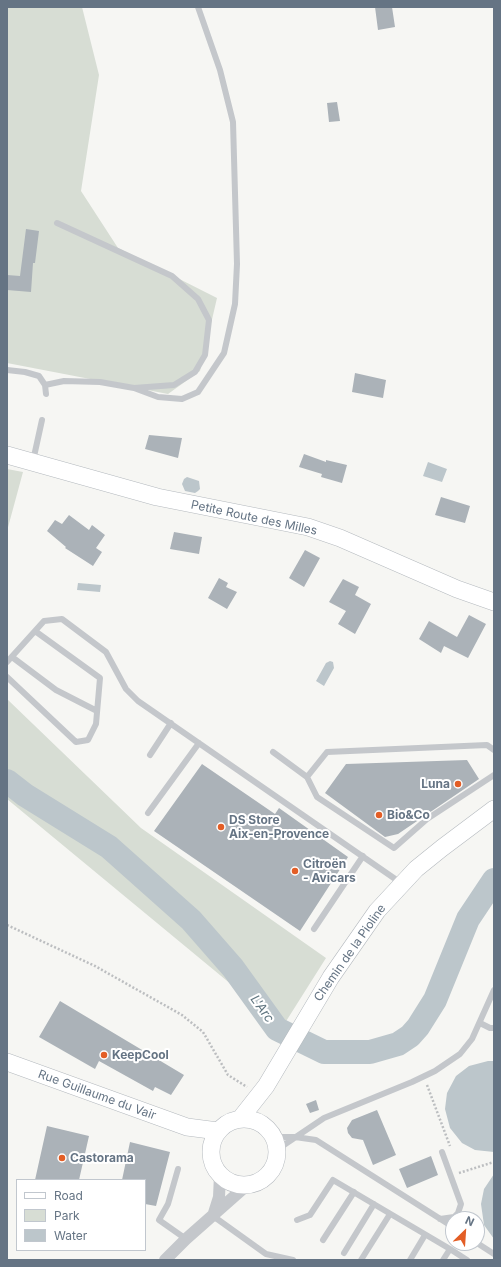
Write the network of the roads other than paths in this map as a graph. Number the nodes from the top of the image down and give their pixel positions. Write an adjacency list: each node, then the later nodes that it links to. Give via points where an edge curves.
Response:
1 (198, 7): 5 (lane, via 220,70 233,122 237,264 235,304 224,353 198,392 182,399 158,397)
2 (57, 223): 5 (lane, via 172,276 198,299 208,320 205,355 195,372 174,385)
3 (7, 370): 4 (lane, via 39,376)
4 (45, 385): 5 (lane, via 64,381 100,382); 6 (lane)
5 (134, 388)
6 (46, 394)
7 (42, 420): 9 (lane)
8 (7, 455): 9 (main road, Petite Route des Milles)
9 (33, 463): 10 (main road, Petite Route des Milles, via 157,497 308,527 340,538 457,590)
10 (494, 602)
11 (35, 631): 12 (lane); 15 (lane, via 100,678); 16 (lane, via 44,621 62,619 106,652 126,689 138,701)
12 (12, 657): 13 (lane); 15 (lane, via 56,690)
13 (7, 662)
14 (7, 677): 15 (lane, via 76,742 88,740 96,724)
15 (97, 711)
16 (171, 723): 17 (lane); 20 (lane)
17 (199, 743): 24 (lane); 25 (lane)
18 (494, 750): 22 (lane, via 487,745 327,752)
19 (273, 752): 22 (lane)
20 (150, 755)
21 (494, 775): 22 (lane, via 428,819 394,848 317,797)
22 (307, 777)
23 (494, 809): 26 (main road, Chemin de la Pioline, via 416,869)
24 (148, 813)
25 (363, 856): 26 (lane); 27 (lane)
26 (403, 884): 32 (main road, Chemin de la Pioline, via 377,911 321,994)
27 (314, 929)
28 (494, 990): 29 (lane)
29 (480, 1023): 30 (lane); 36 (lane, via 467,1046 449,1062 412,1082 324,1118)
30 (494, 1028)
31 (7, 1062): 34 (main road, Rue Guillaume du Vair)
32 (265, 1087): 33 (main road, Chemin de la Pioline); 37 (main road, Chemin de la Pioline, via 263,1110)
33 (240, 1119): 35 (main road); 37 (main road, via 258,1122)
34 (187, 1127): 35 (main road, Rue Guillaume du Vair); 39 (main road, Rue Guillaume du Vair)
35 (218, 1131): 39 (main road)
36 (295, 1137): 37 (lane); 37 (lane); 47 (lane, via 316,1140)
37 (273, 1138): 42 (main road, via 275,1165 266,1178 257,1184)
38 (442, 1152): 47 (lane, via 461,1204 454,1217)
39 (211, 1154): 41 (main road, via 215,1169)
40 (178, 1169): 51 (lane, via 168,1204 159,1220)
41 (220, 1175): 42 (main road, via 232,1183); 46 (street, via 219,1197)
42 (246, 1186): 46 (street)
43 (354, 1192): 44 (lane); 48 (lane, via 333,1180 310,1215); 52 (lane)
44 (374, 1204): 45 (lane); 57 (lane)
45 (390, 1214): 50 (lane); 62 (lane)
46 (213, 1216): 51 (street); 59 (lane)
47 (440, 1219): 49 (lane)
48 (297, 1220)
49 (445, 1222)
50 (425, 1235): 53 (lane); 63 (lane)
51 (186, 1239): 60 (street)
52 (323, 1240)
53 (445, 1246)
54 (485, 1248): 58 (lane)
55 (449, 1251): 64 (lane)
56 (453, 1251): 65 (lane)
57 (344, 1253)
58 (494, 1254)
59 (266, 1257): 61 (lane)
60 (165, 1260)
61 (293, 1260)
62 (361, 1260)
63 (410, 1260)
64 (443, 1260)
65 (467, 1260)

